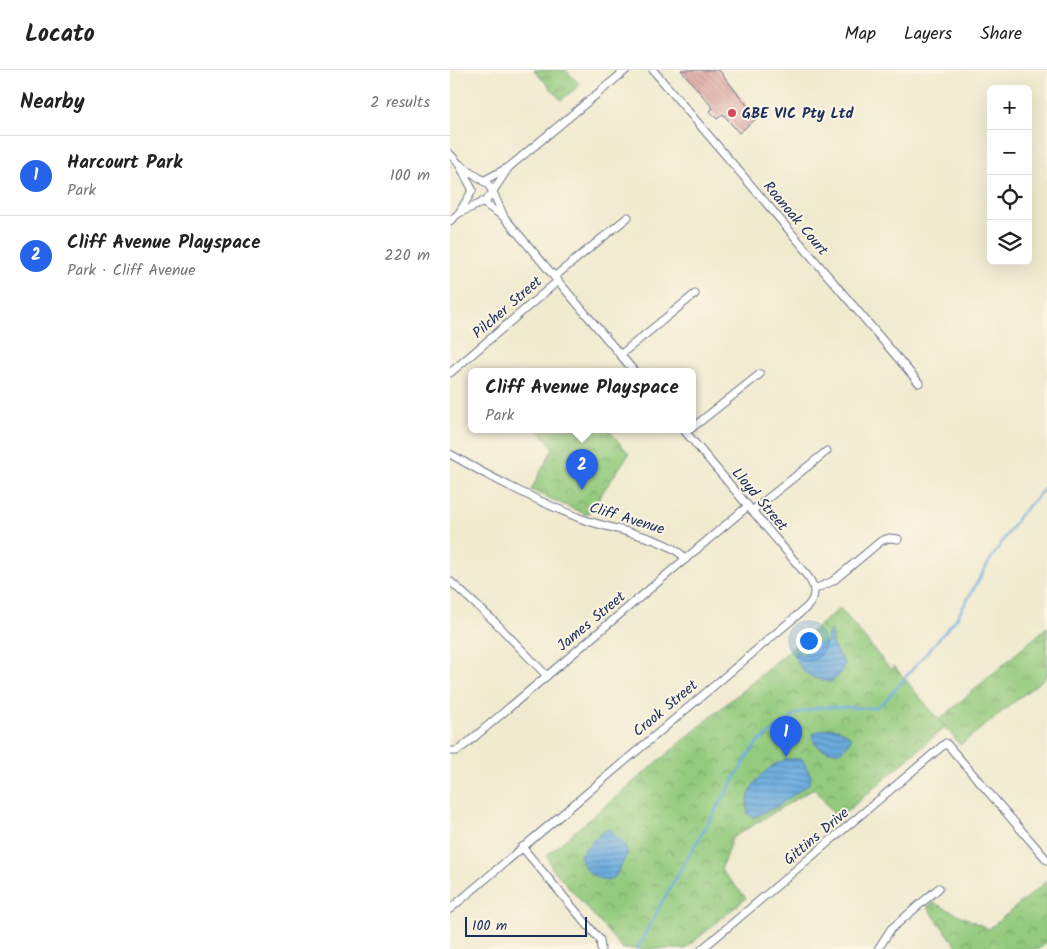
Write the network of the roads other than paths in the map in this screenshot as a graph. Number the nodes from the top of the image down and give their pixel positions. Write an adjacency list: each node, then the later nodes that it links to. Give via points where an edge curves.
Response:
1 (626, 70): 5 (street)
2 (653, 70): 20 (street, Roanoak Court)
3 (450, 154): 4 (street)
4 (459, 164): 6 (street); 7 (street)
5 (510, 167): 6 (street); 8 (street)
6 (483, 181): 7 (street, via 475,184); 8 (street)
7 (472, 190): 9 (street, via 474,198); 10 (street)
8 (493, 191): 9 (street, via 489,199); 11 (street)
9 (481, 202): 10 (street); 11 (street)
10 (459, 213): 13 (street)
11 (504, 217): 14 (street)
12 (628, 217): 14 (street, Pilcher Street)
13 (450, 221)
14 (556, 279): 16 (street); 18 (street, Pilcher Street)
15 (695, 294): 16 (street)
16 (620, 355): 17 (street)
17 (631, 368)
18 (450, 374)
19 (760, 374): 21 (street)
20 (919, 383)
21 (696, 424)
22 (690, 433): 25 (street, Lloyd Street)
23 (826, 451): 25 (street, James Street)
24 (450, 454): 27 (street, Cliff Avenue, via 548,506 595,524 668,545)
25 (750, 509): 27 (street, James Street); 29 (street, Lloyd Street, via 809,578)
26 (898, 539): 29 (street, via 881,541 833,581)
27 (686, 559): 30 (street, James Street)
28 (450, 582): 30 (street, via 495,622)
29 (814, 589): 32 (street, Crook Street, via 813,599 807,606)
30 (547, 676): 31 (street, James Street, via 462,748)
31 (450, 751)
32 (522, 847): 35 (street, Crook Street); 36 (street, via 600,940)
33 (1047, 860): 37 (street, Gittins Drive, via 946,742)
34 (939, 888): 38 (street, via 891,928)
35 (450, 910)
36 (601, 949)
37 (702, 949)
38 (878, 949)

